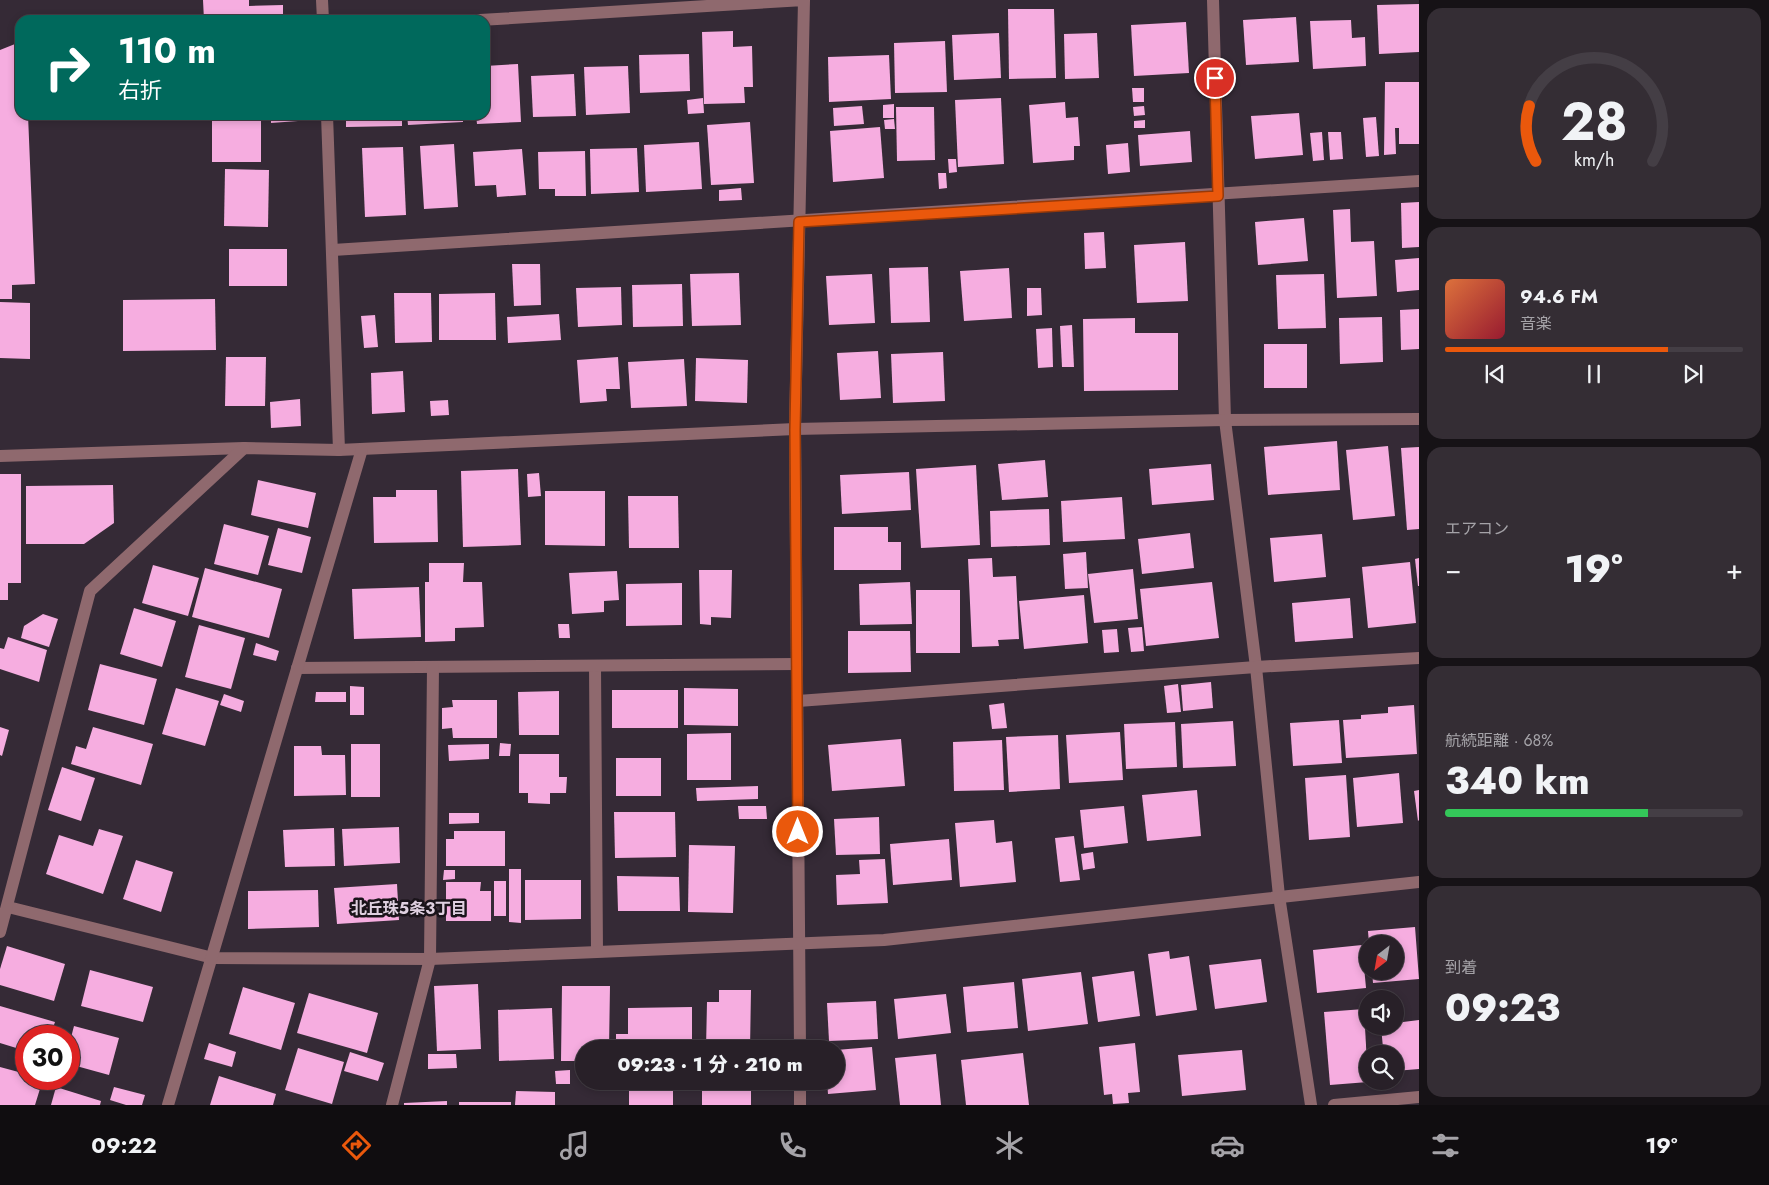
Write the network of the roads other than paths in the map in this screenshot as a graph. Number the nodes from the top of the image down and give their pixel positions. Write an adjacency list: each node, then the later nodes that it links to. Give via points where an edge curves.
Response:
1 (322, 0): 3 (street)
2 (1212, 0): 7 (street)
3 (323, 15)
4 (490, 19): 8 (street, via 804,0)
5 (327, 120): 9 (street)
6 (1419, 181): 7 (street)
7 (1218, 196): 8 (street); 11 (street)
8 (799, 222): 9 (street); 12 (street)
9 (332, 250): 15 (street)
10 (1419, 419): 11 (street)
11 (1226, 420): 12 (street); 21 (street)
12 (795, 430): 14 (street); 18 (street)
13 (244, 448): 15 (street); 16 (street); 26 (street, via 90,591)
14 (362, 449): 15 (street); 22 (street)
15 (339, 450)
16 (0, 456)
17 (1419, 658): 21 (street)
18 (798, 664): 19 (street); 23 (street)
19 (594, 666): 20 (street); 29 (street)
20 (433, 667): 22 (street); 31 (street)
21 (1256, 667): 23 (street); 25 (street)
22 (298, 668): 30 (street)
23 (798, 701): 28 (street)
24 (1419, 882): 25 (street)
25 (1279, 896): 28 (street, via 884,940); 38 (street)
26 (8, 907): 27 (street); 30 (street)
27 (0, 932)
28 (799, 944): 29 (street); 32 (street)
29 (597, 951): 31 (street)
30 (213, 958): 31 (street); 35 (street)
31 (430, 959): 36 (street)
32 (800, 1040)
33 (800, 1090): 37 (street)
34 (1419, 1097): 39 (street)
35 (168, 1105)
36 (392, 1105)
37 (800, 1105)
38 (1311, 1105)
39 (1334, 1105)

